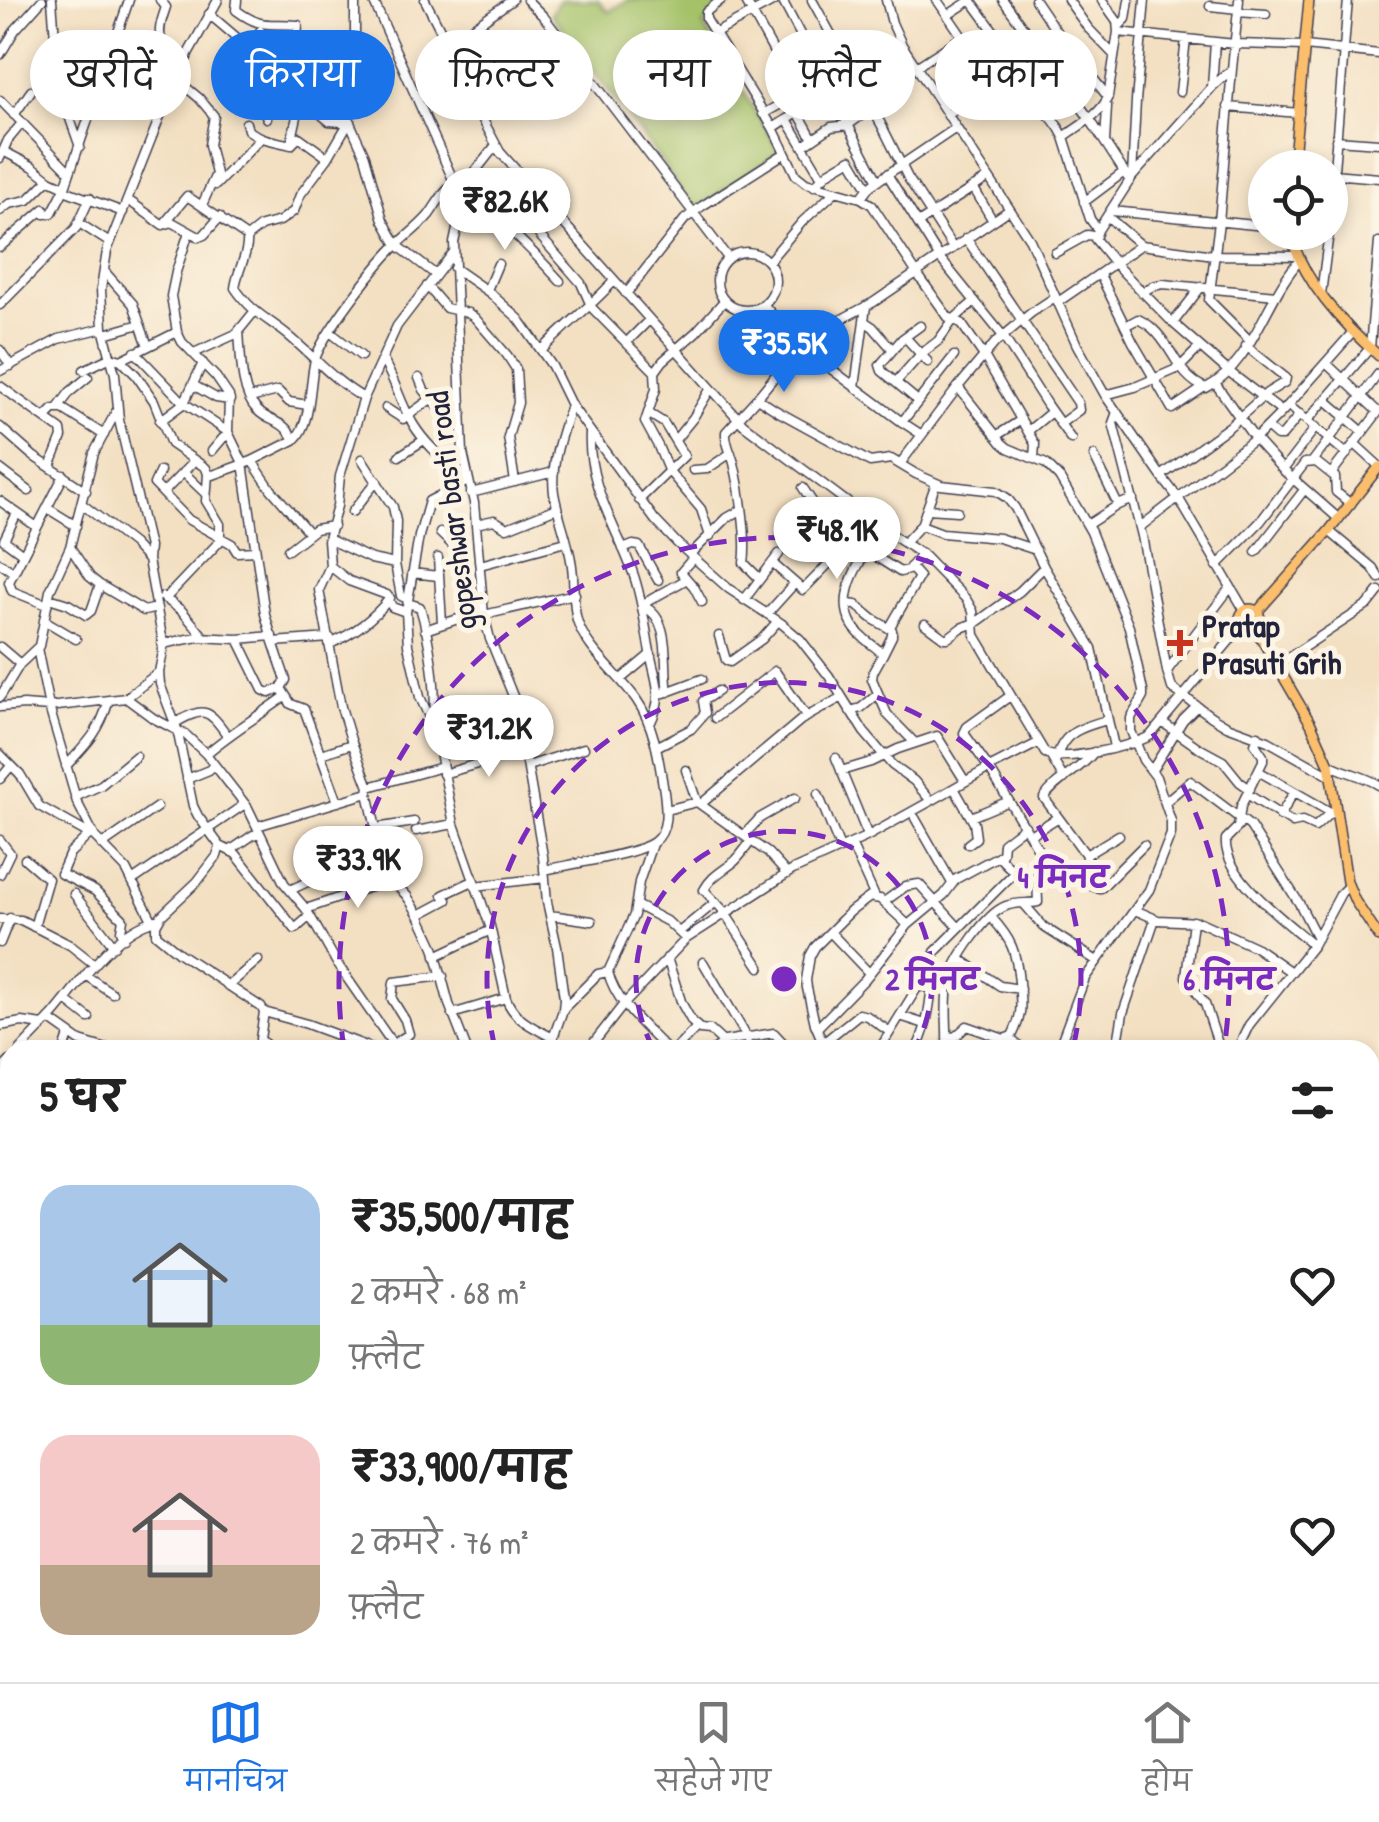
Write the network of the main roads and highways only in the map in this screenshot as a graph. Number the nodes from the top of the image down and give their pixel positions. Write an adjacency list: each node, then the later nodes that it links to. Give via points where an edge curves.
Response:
1 (1309, 0): 2 (main road)
2 (1295, 150)
3 (1296, 250): 4 (main road, via 1320,294)
4 (1376, 351)
5 (1379, 466): 6 (main road)
6 (1257, 612): 7 (main road); 7 (main road, via 1241,616 1242,626)
7 (1255, 628): 8 (main road, via 1329,764 1348,886)
8 (1379, 937)

